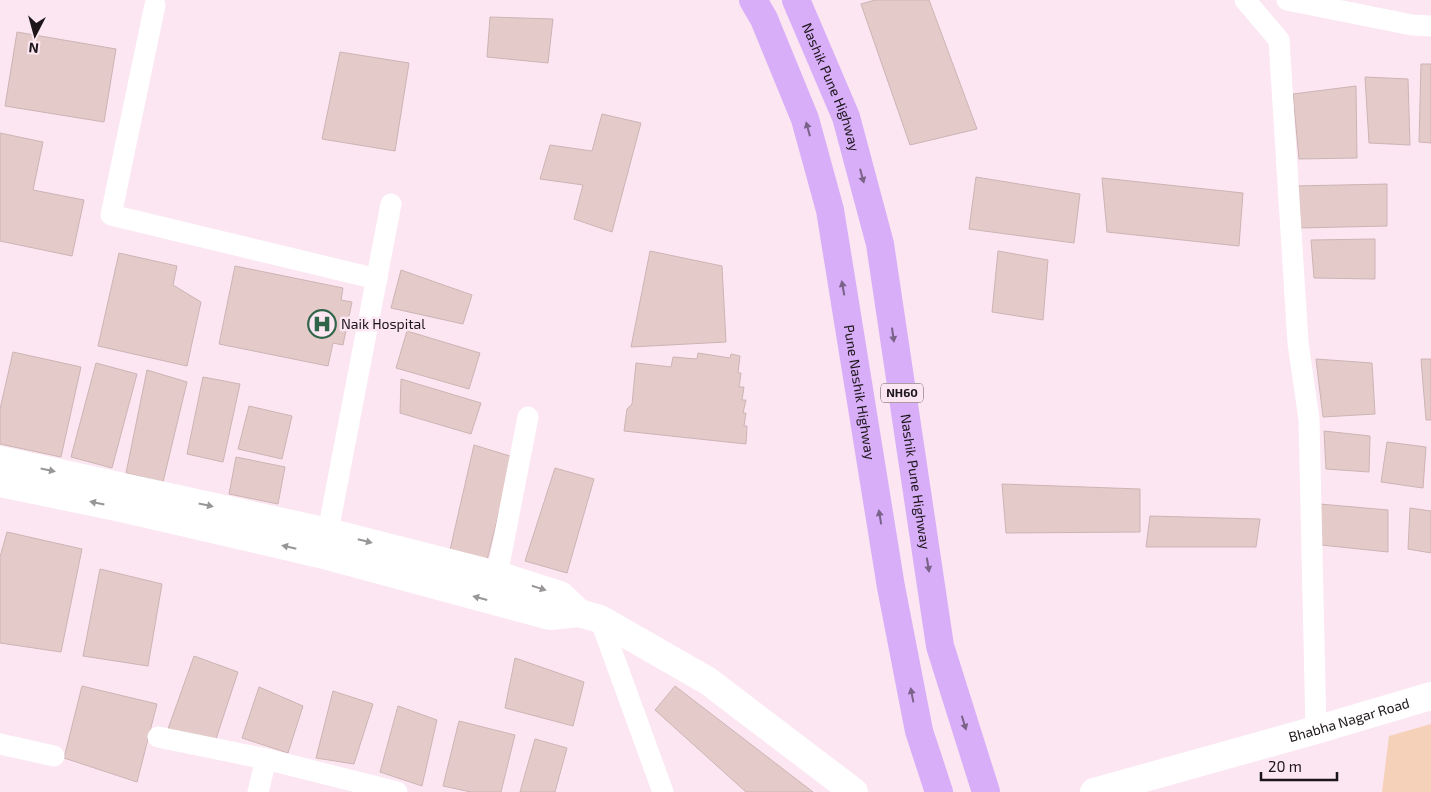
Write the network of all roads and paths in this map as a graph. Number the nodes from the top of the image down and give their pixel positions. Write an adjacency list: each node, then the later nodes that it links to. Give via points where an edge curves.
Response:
1 (753, 0): 26 (highway, Pune Nashik Highway / NH60, one-way to 1, via 919,731 891,587 830,210 805,118)
2 (796, 0): 27 (highway, Nashik Pune Highway / NH60, one-way to 27, via 846,116 880,244 940,646)
3 (1245, 0): 17 (street, via 1279,40 1298,343 1309,419)
4 (1287, 0): 6 (street)
5 (155, 5): 8 (street, via 111,215)
6 (1431, 26)
7 (391, 204): 8 (street)
8 (377, 279): 13 (street)
9 (528, 417): 14 (street)
10 (0, 460): 12 (street, one-way to 12)
11 (0, 482): 12 (street, one-way to 11)
12 (128, 498): 13 (street)
13 (326, 543): 14 (street, one-way to 14); 15 (street, one-way to 13, via 550,616)
14 (497, 575): 15 (street, one-way to 15, via 560,595)
15 (589, 616): 24 (street); 25 (street, via 708,681)
16 (1431, 696): 17 (street, Bhabha Nagar Road)
17 (1316, 730): 28 (street, Bhabha Nagar Road)
18 (158, 737): 21 (street)
19 (0, 744): 20 (street)
20 (54, 756)
21 (266, 759): 22 (street); 23 (street)
22 (258, 792)
23 (397, 792)
24 (663, 792)
25 (854, 792)
26 (939, 792)
27 (986, 792)
28 (1094, 792)

